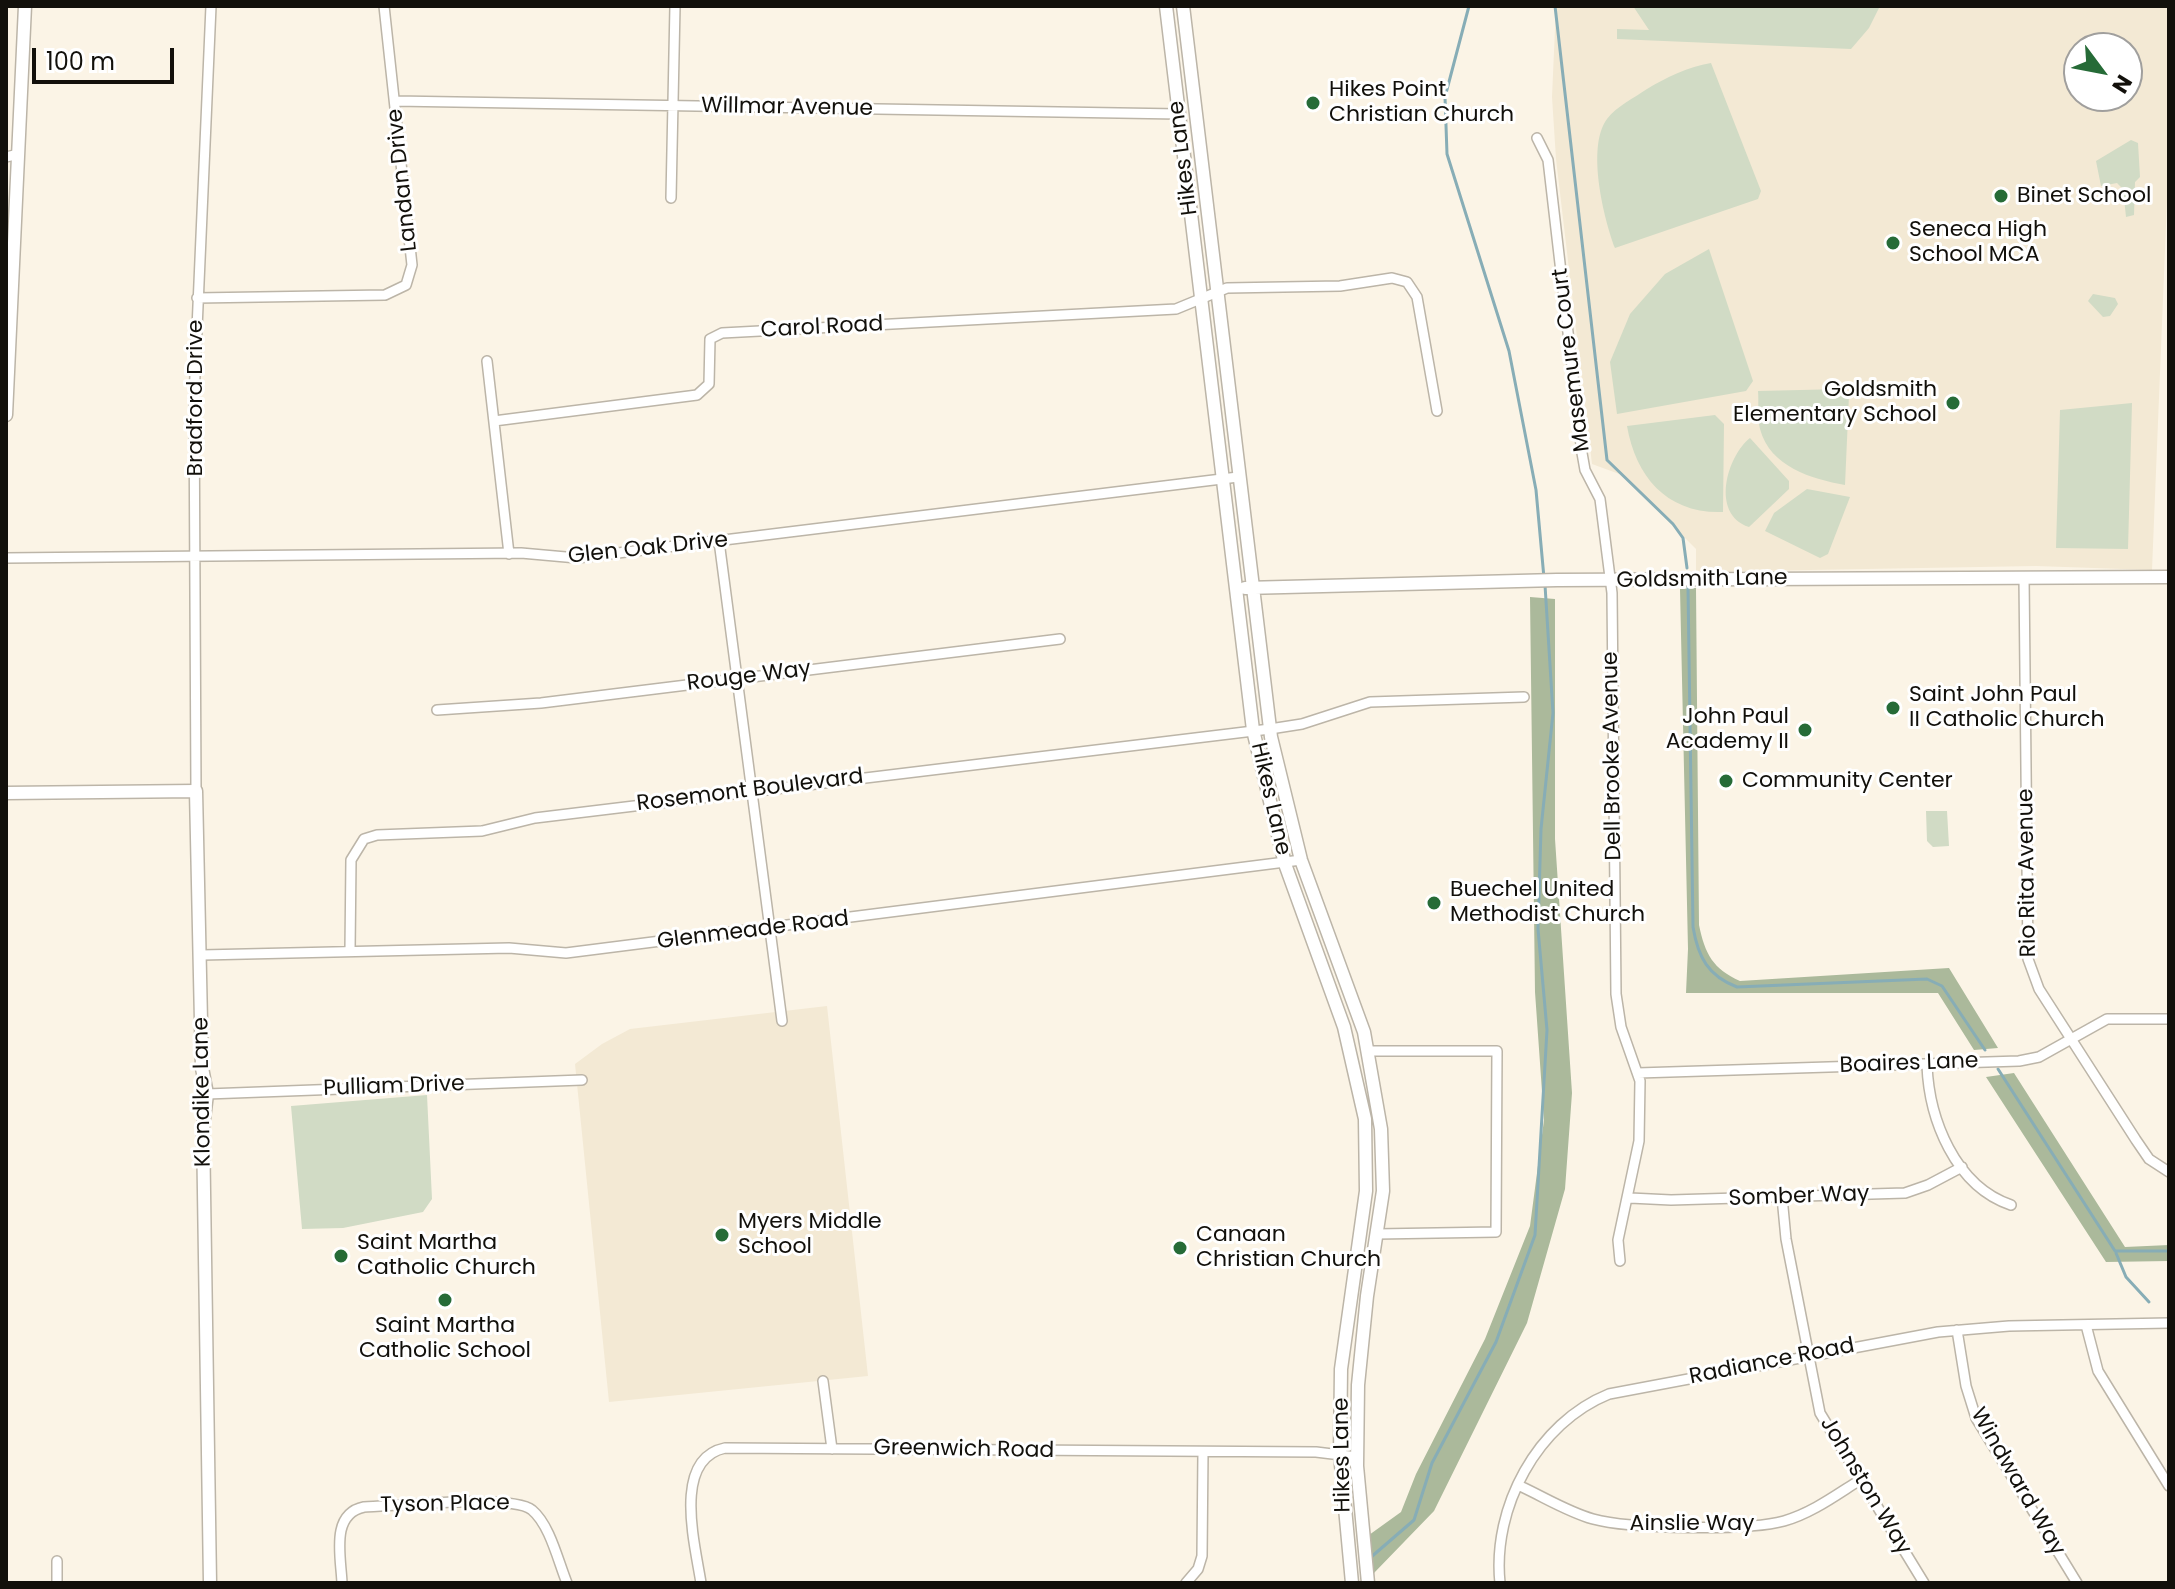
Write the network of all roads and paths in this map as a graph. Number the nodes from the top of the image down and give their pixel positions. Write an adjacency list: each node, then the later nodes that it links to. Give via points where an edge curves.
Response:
1 (25, 6): 11 (main road)
2 (211, 6): 14 (street, Bradford Drive)
3 (384, 6): 7 (street, Landan Drive)
4 (675, 6): 8 (street)
5 (1166, 6): 9 (main road, Hikes Lane)
6 (1183, 6): 13 (main road, Hikes Lane)
7 (395, 101): 8 (street, Willmar Avenue); 14 (street, Landan Drive, via 412,265 406,285 385,295)
8 (673, 106): 9 (street, Willmar Avenue); 12 (street)
9 (1179, 114): 15 (main road, Hikes Lane)
10 (1537, 138): 28 (street, Masemure Court, via 1548,160 1582,453 1600,499)
11 (12, 155): 18 (main road)
12 (671, 198)
13 (1217, 293): 15 (street); 17 (street, via 1227,288 1340,286 1392,278 1407,282 1420,308); 20 (main road, Hikes Lane)
14 (197, 298): 24 (street, Bradford Drive)
15 (1201, 300): 19 (street, Carol Road, via 1176,309 722,333 710,339 709,384 697,395); 21 (main road, Hikes Lane)
16 (487, 361): 19 (street)
17 (1437, 411)
18 (6, 415)
19 (494, 421): 23 (street)
20 (1238, 477): 21 (street, Glen Oak Drive); 30 (main road, Hikes Lane)
21 (1220, 480): 22 (street, Glen Oak Drive); 29 (main road, Hikes Lane)
22 (719, 541): 23 (street, Glen Oak Drive, via 577,558); 32 (street)
23 (509, 554): 24 (street, Glen Oak Drive)
24 (196, 557): 25 (street, Glen Oak Drive); 37 (street, Bradford Drive)
25 (6, 558)
26 (2024, 577): 27 (main road, Goldsmith Lane); 28 (main road, Goldsmith Lane); 47 (street, Rio Rita Avenue, via 2028,959 2039,989)
27 (2169, 577)
28 (1611, 581): 30 (main road, Goldsmith Lane); 50 (street, Dell Brooke Avenue, via 1616,994 1621,1027)
29 (1235, 588): 30 (main road, Goldsmith Lane); 36 (main road, Hikes Lane)
30 (1251, 588): 35 (main road, Hikes Lane)
31 (1060, 639): 32 (street, Rouge Way)
32 (737, 679): 34 (street, Rouge Way); 38 (street)
33 (1524, 697): 35 (street, Rosemont Boulevard, via 1370,702)
34 (437, 710)
35 (1270, 729): 36 (street, Rosemont Boulevard); 40 (main road, Hikes Lane)
36 (1253, 730): 38 (street, Rosemont Boulevard); 41 (main road, Hikes Lane)
37 (196, 791): 39 (main road); 44 (main road, Klondike Lane)
38 (751, 791): 42 (street); 43 (street, Rosemont Boulevard, via 535,818 482,831 370,836 351,860)
39 (6, 793)
40 (1301, 860): 41 (street, Glenmeade Road); 48 (main road, Hikes Lane)
41 (1285, 864): 42 (street, Glenmeade Road); 67 (main road, Hikes Lane, via 1344,1027 1365,1119 1366,1191 1341,1369)
42 (767, 927): 43 (street, Glenmeade Road, via 553,955 509,948); 46 (street)
43 (350, 950): 44 (street, Glenmeade Road)
44 (202, 955): 52 (main road, Klondike Lane, via 202,1068)
45 (2169, 1019): 47 (street, Boaires Lane, via 2107,1019)
46 (782, 1021)
47 (2071, 1039): 49 (street, Boaires Lane, via 2034,1059); 54 (street, Rio Rita Avenue, via 2149,1159)
48 (1368, 1051): 58 (main road, Hikes Lane, via 1384,1161); 58 (street, via 1497,1051 1496,1232)
49 (1927, 1065): 50 (street, Boaires Lane); 53 (street, via 1935,1121)
50 (1638, 1073): 56 (street, Dell Brooke Avenue, via 1639,1141)
51 (582, 1080): 52 (street, Pulliam Drive)
52 (207, 1094): 75 (main road, Klondike Lane, via 203,1127)
53 (1962, 1167): 55 (street, Somber Way, via 1905,1193); 57 (street, via 1980,1190)
54 (2169, 1172)
55 (1782, 1197): 56 (street, Somber Way); 63 (street, Johnston Way)
56 (1630, 1198): 59 (street, Dell Brooke Avenue, via 1618,1240)
57 (2011, 1205)
58 (1377, 1234): 68 (main road, Hikes Lane, via 1360,1349)
59 (1620, 1261)
60 (2169, 1323): 61 (street, Radiance Road)
61 (2086, 1325): 62 (street, Radiance Road); 71 (street, via 2098,1371)
62 (1957, 1330): 63 (street, Radiance Road); 83 (street, Windward Way, via 1976,1418)
63 (1807, 1356): 69 (street, Johnston Way, via 1820,1413); 70 (street, Radiance Road, via 1595,1400 1546,1439)
64 (823, 1381): 65 (street)
65 (832, 1449): 66 (street, Greenwich Road); 78 (street, Greenwich Road, via 725,1448 699,1461 690,1483)
66 (1203, 1452): 67 (street, Greenwich Road); 79 (street, via 1202,1556)
67 (1340, 1454): 68 (street, Greenwich Road); 80 (main road, Hikes Lane)
68 (1357, 1457): 73 (main road, Hikes Lane)
69 (1860, 1480): 70 (street, Ainslie Way, via 1800,1515 1733,1527 1605,1522); 82 (street, Johnston Way)
70 (1520, 1486): 81 (street, Radiance Road, via 1501,1528)
71 (2169, 1486)
72 (57, 1561): 74 (street)
73 (1367, 1578)
74 (57, 1583)
75 (210, 1583)
76 (342, 1583): 77 (street, Tyson Place, via 340,1528 352,1511 503,1502 528,1507 539,1518)
77 (567, 1583)
78 (701, 1583)
79 (1186, 1583)
80 (1352, 1583)
81 (1500, 1583)
82 (1924, 1583)
83 (2077, 1583)

